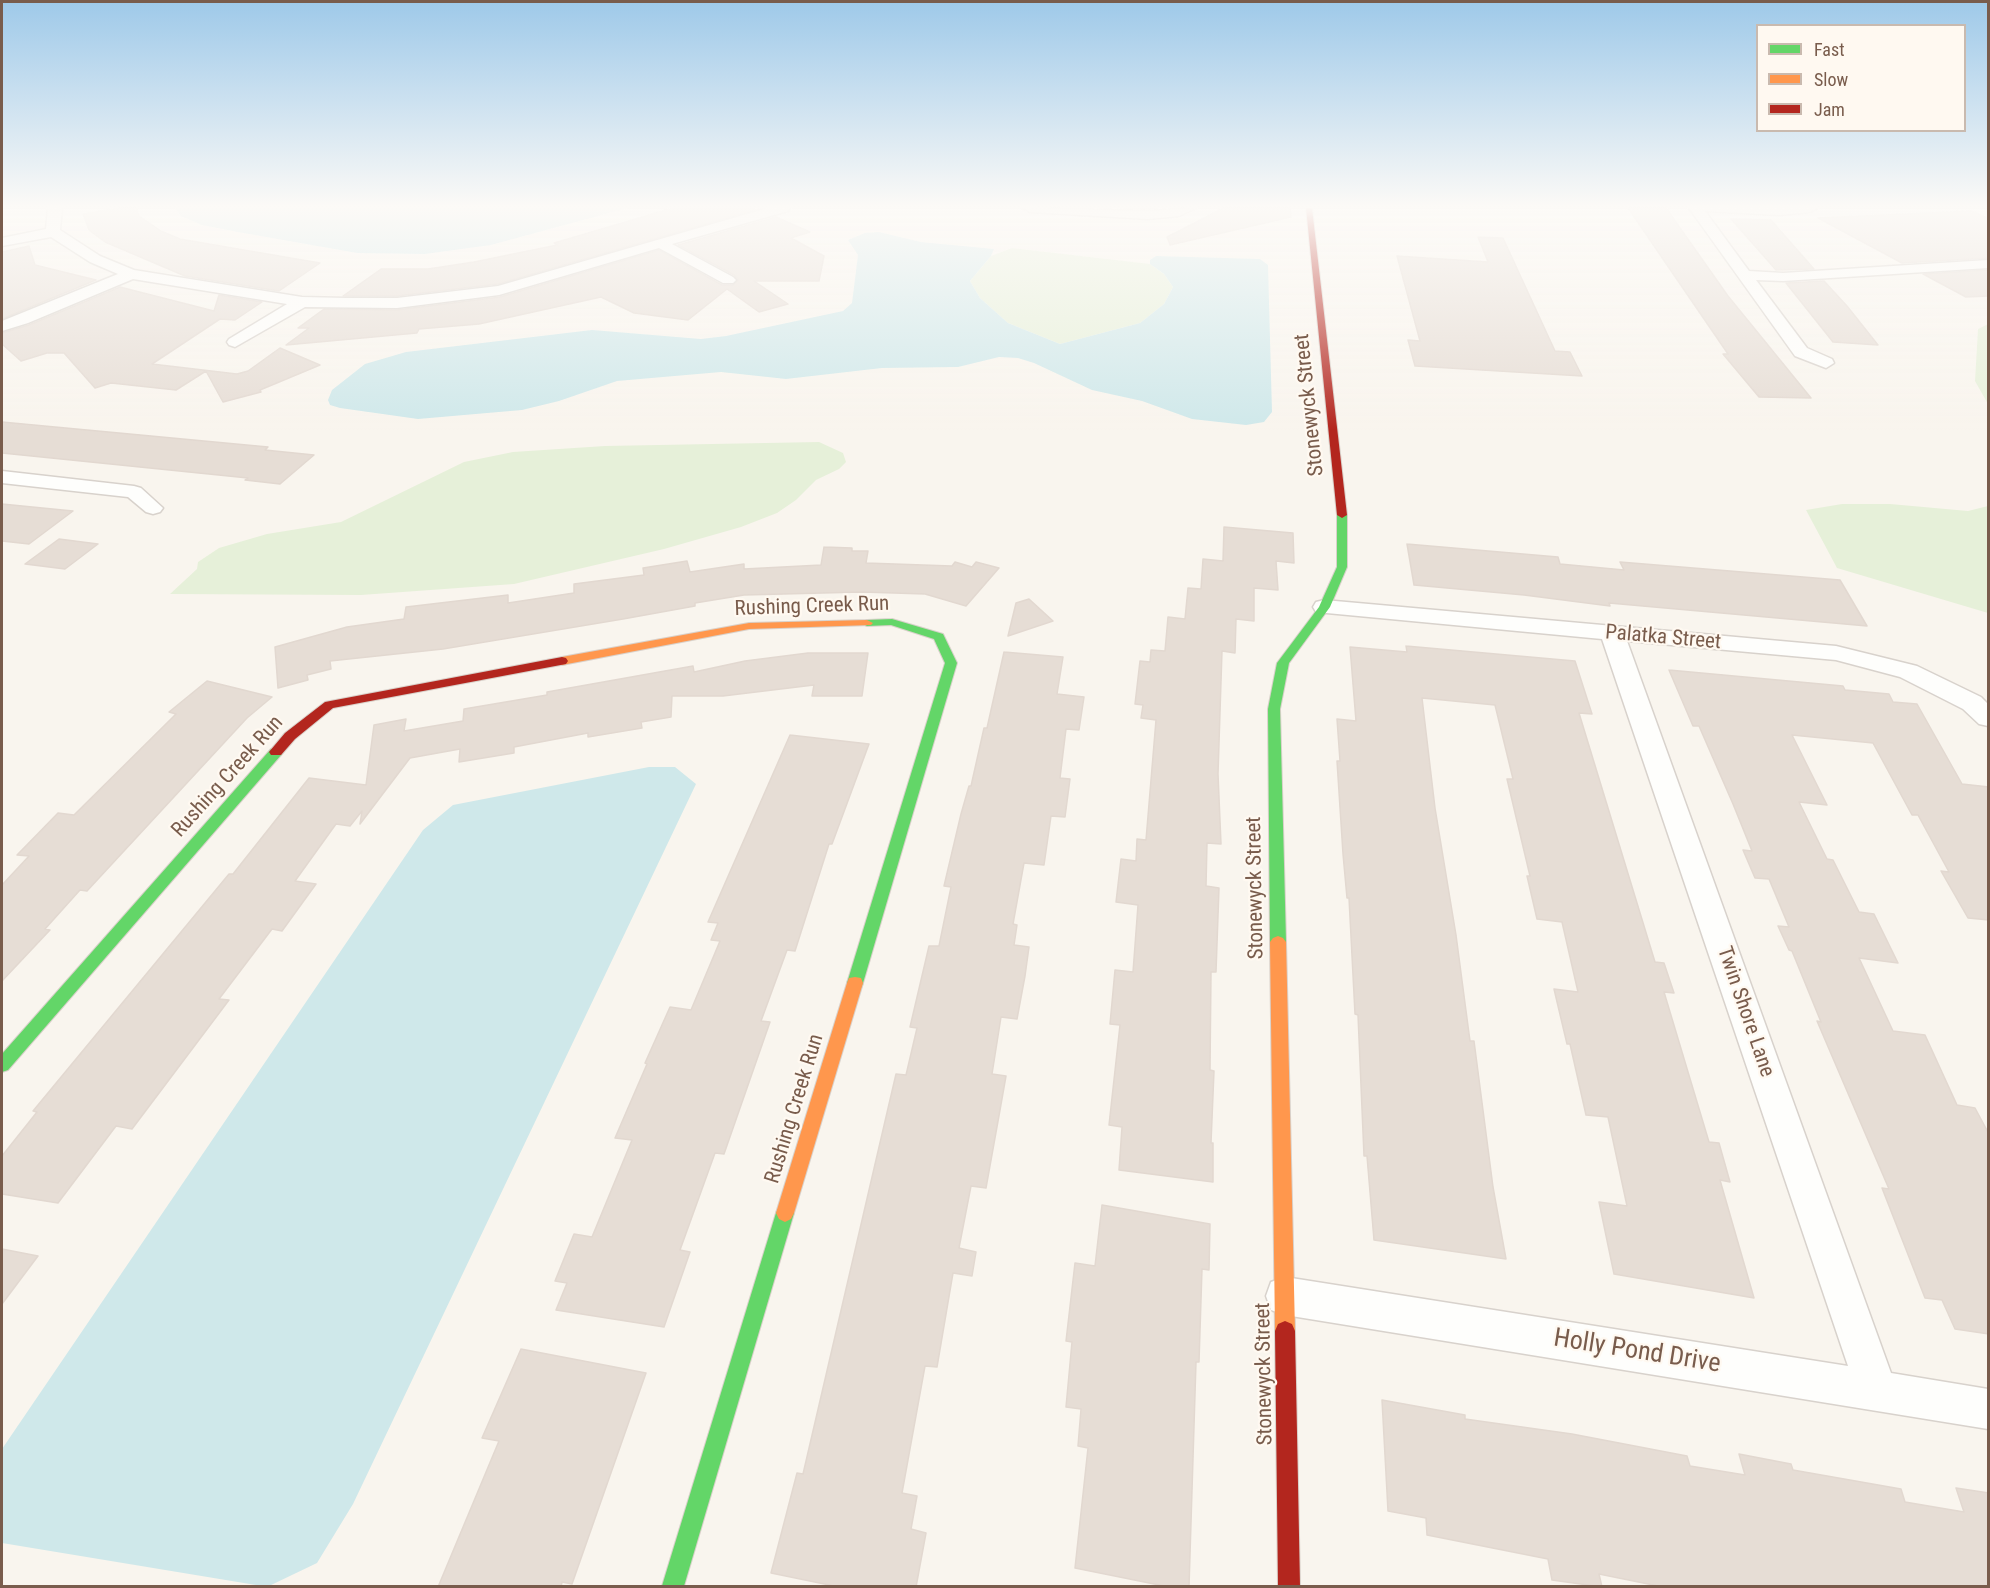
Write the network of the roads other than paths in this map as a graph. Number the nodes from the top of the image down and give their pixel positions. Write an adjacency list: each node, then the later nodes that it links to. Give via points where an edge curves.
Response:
1 (110, 282): 7 (street)
2 (185, 282): 6 (street)
3 (527, 282): 6 (street, via 499,290 397,303)
4 (1317, 282): 12 (street, Stonewyck Street, via 1344,530 1342,567)
5 (1752, 282): 9 (street, via 1801,352)
6 (302, 302): 8 (street)
7 (2, 326)
8 (235, 342)
9 (1826, 363)
10 (2, 477): 11 (street, via 134,492)
11 (153, 508)
12 (1324, 607): 13 (street, Palatka Street); 16 (street, Stonewyck Street, via 1283,663 1274,709)
13 (1612, 633): 14 (street, Palatka Street, via 1836,653 1908,671 1972,703); 17 (street, Twin Shore Lane)
14 (1989, 718)
15 (2, 1065): 19 (street, Rushing Creek Run, via 290,736 329,705 749,626 892,622 939,637 951,663)
16 (1285, 1296): 17 (street, Holly Pond Drive); 20 (street, Stonewyck Street)
17 (1877, 1391): 18 (street, Holly Pond Drive)
18 (1989, 1409)
19 (673, 1587)
20 (1289, 1587)

